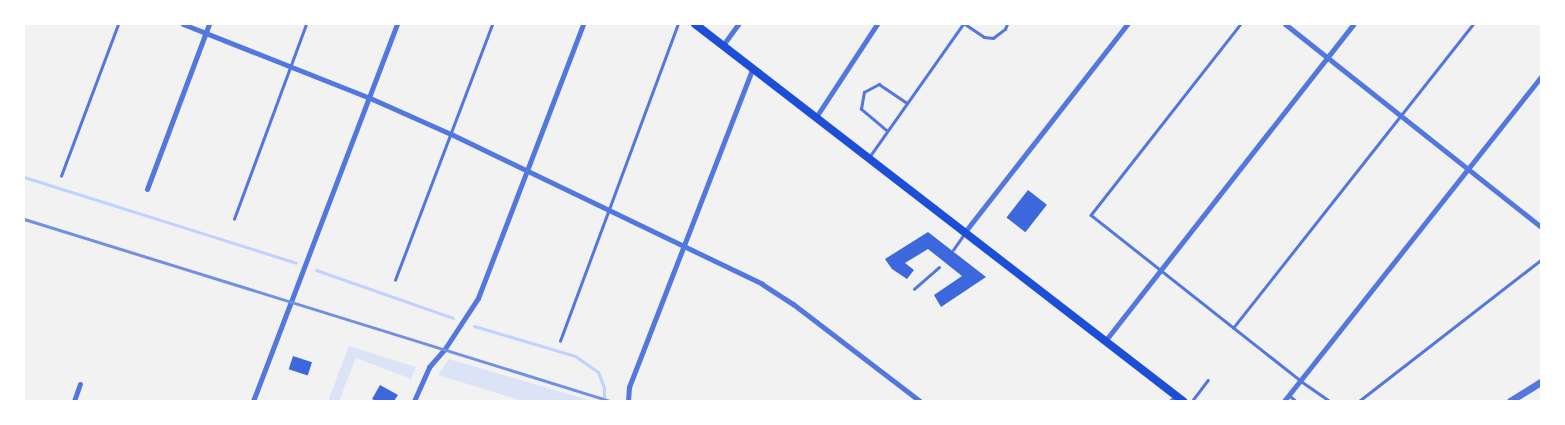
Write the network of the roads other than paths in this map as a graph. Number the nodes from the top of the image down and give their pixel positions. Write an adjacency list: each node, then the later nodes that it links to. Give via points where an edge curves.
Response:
1 (118, 24): 34 (lane)
2 (184, 24): 19 (street)
3 (209, 24): 19 (street)
4 (306, 24): 22 (lane)
5 (397, 24): 25 (street)
6 (492, 24): 30 (lane)
7 (583, 24): 33 (street)
8 (678, 24): 36 (lane)
9 (695, 24): 20 (main road)
10 (738, 24): 20 (street)
11 (878, 24): 28 (street)
12 (964, 24): 13 (lane, via 984,37 993,38); 26 (lane)
13 (1007, 24)
14 (1127, 24): 39 (street)
15 (1241, 24): 44 (lane, via 1092,215)
16 (1285, 24): 21 (street)
17 (1354, 24): 21 (street)
18 (1473, 24): 27 (lane)
19 (206, 32): 22 (street); 35 (street)
20 (723, 45): 23 (main road)
21 (1327, 57): 27 (street); 44 (street)
22 (290, 66): 25 (street); 37 (lane)
23 (753, 68): 28 (main road); 40 (street)
24 (1541, 77): 32 (street)
25 (370, 98): 30 (street); 57 (street)
26 (907, 103): 29 (lane); 29 (lane, via 879,84 864,92 861,109)
27 (1402, 116): 32 (street); 47 (lane)
28 (816, 117): 31 (main road)
29 (887, 131): 31 (lane)
30 (451, 134): 33 (street); 45 (lane)
31 (869, 157): 39 (main road)
32 (1468, 168): 38 (street); 51 (street)
33 (528, 170): 36 (street); 58 (street, via 478,298 429,367)
34 (61, 176)
35 (147, 189)
36 (608, 209): 40 (street); 48 (lane)
37 (234, 219)
38 (1541, 227)
39 (964, 233): 41 (lane); 49 (main road)
40 (683, 244): 59 (street, via 630,387); 60 (street, via 762,284 793,304)
41 (953, 250)
42 (1541, 260): 65 (lane)
43 (939, 267): 46 (lane)
44 (1161, 270): 47 (lane); 49 (street)
45 (395, 280)
46 (914, 290)
47 (1233, 328): 51 (lane)
48 (560, 341)
49 (1105, 342): 55 (main road)
50 (1208, 380): 61 (lane)
51 (1300, 381): 54 (street); 64 (lane)
52 (1541, 382): 66 (street)
53 (80, 384): 56 (street)
54 (1289, 395): 62 (street); 63 (lane)
55 (1177, 400)
56 (74, 401)
57 (253, 401)
58 (414, 401)
59 (628, 401)
60 (920, 401)
61 (1192, 401)
62 (1284, 401)
63 (1296, 401)
64 (1330, 401)
65 (1359, 401)
66 (1510, 401)

